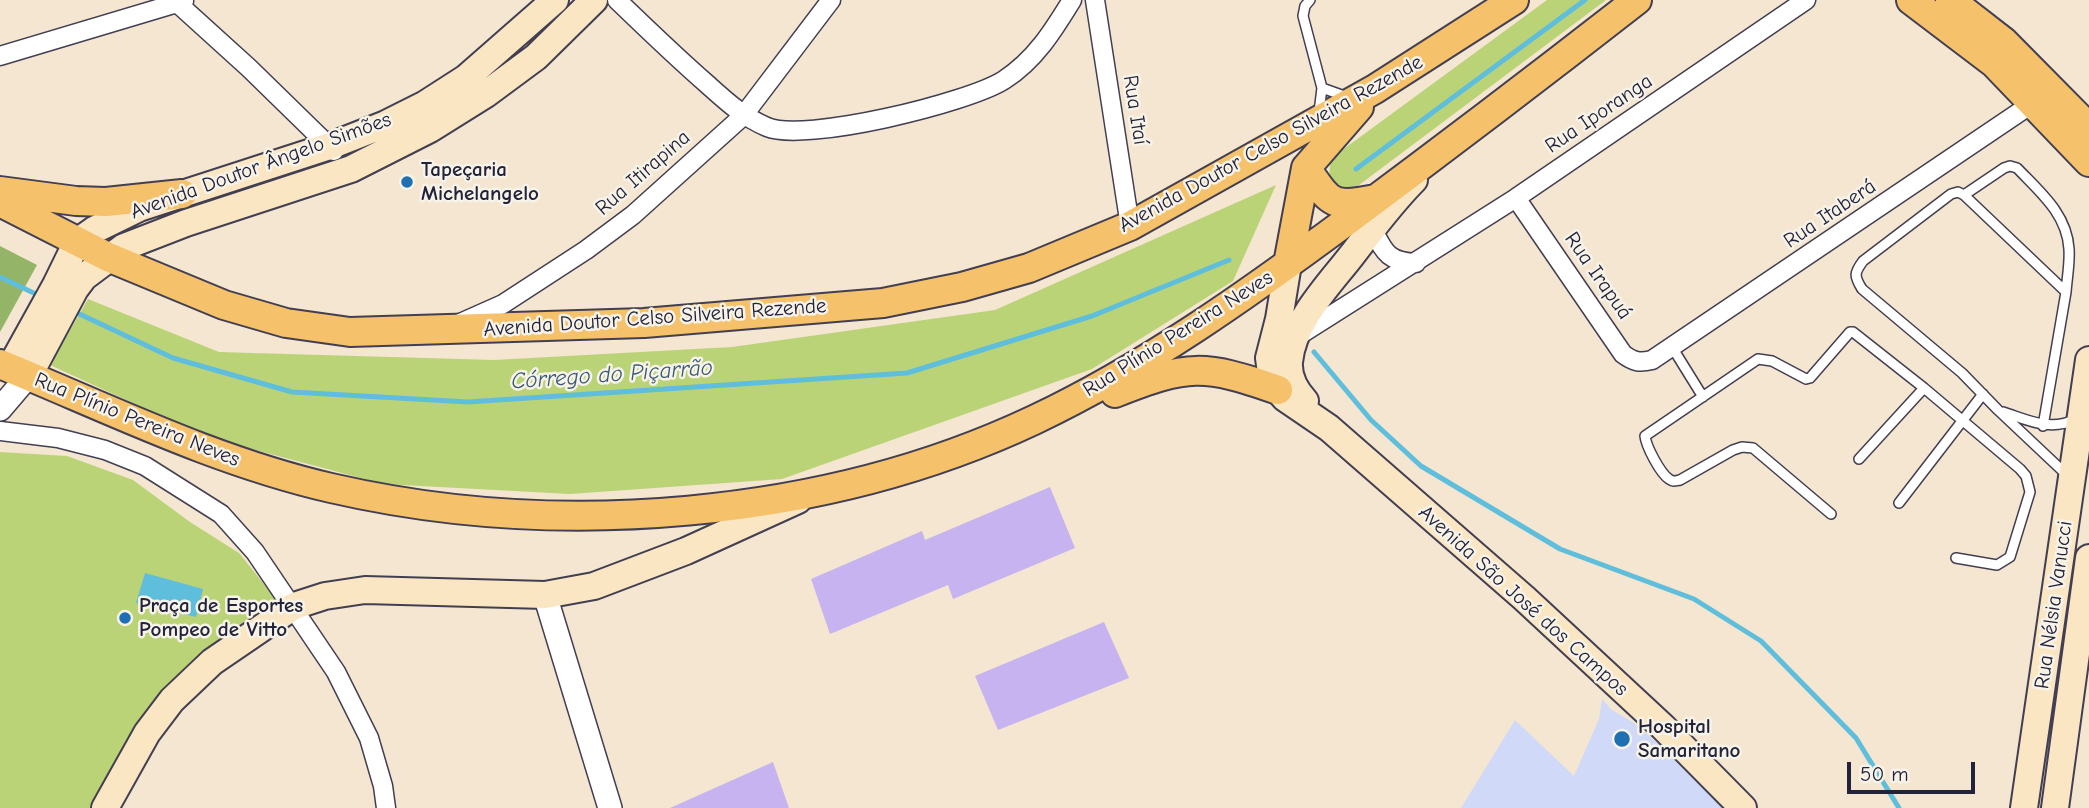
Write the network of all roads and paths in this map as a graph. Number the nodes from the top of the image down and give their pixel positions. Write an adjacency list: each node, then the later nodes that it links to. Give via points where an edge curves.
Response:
1 (555, 0): 22 (main road, Avenida Doutor Ângelo Simões, via 466,78 386,124)
2 (594, 0): 25 (main road, Avenida Doutor Ângelo Simões, via 536,57 486,94)
3 (617, 0): 18 (street)
4 (831, 0): 18 (street, Rua Itirapina)
5 (1072, 0): 18 (street, via 1028,62 1003,81 967,97 900,117 802,131 770,129)
6 (1095, 0): 32 (street, Rua Itaí)
7 (1310, 0): 15 (lane, via 1303,16)
8 (1514, 0): 16 (main road, Avenida Doutor Celso Silveira Rezende)
9 (1637, 0): 21 (main road, Rua Plínio Pereira Neves)
10 (1806, 0): 30 (street, Rua Iporanga)
11 (1911, 0): 17 (main road, via 1994,63)
12 (1950, 0): 20 (main road, via 2004,42)
13 (179, 1): 14 (street); 22 (street)
14 (0, 56)
15 (1322, 88): 16 (lane); 19 (lane)
16 (1364, 94): 19 (main road, Avenida Doutor Celso Silveira Rezende); 24 (main road)
17 (2033, 103): 23 (main road); 42 (street, Rua Itaberá)
18 (743, 116): 40 (street, Rua Itirapina, via 586,250 503,304)
19 (1317, 122): 32 (main road, Avenida Doutor Celso Silveira Rezende)
20 (2089, 128)
21 (1450, 144): 29 (main road, Rua Plínio Pereira Neves); 33 (main road, Avenida São José dos Campos)
22 (330, 146): 25 (street); 27 (main road, Avenida Doutor Ângelo Simões)
23 (2089, 162)
24 (1306, 168): 29 (main road, via 1332,201 1347,205); 37 (main road)
25 (351, 169): 35 (main road, Avenida Doutor Ângelo Simões, via 156,234)
26 (0, 191): 27 (main road, via 86,201)
27 (182, 194): 34 (main road, Avenida Doutor Ângelo Simões, via 109,221)
28 (1964, 195): 38 (lane); 38 (lane, via 2004,168 2017,168 2054,206 2064,227 2069,248); 48 (lane, via 1951,194 1854,272 1862,289)
29 (1377, 198): 37 (main road, Rua Plínio Pereira Neves)
30 (1516, 198): 36 (street, Rua Iporanga); 43 (street, Rua Irapuá, via 1623,354 1641,363)
31 (0, 202): 34 (main road, Avenida Doutor Celso Silveira Rezende)
32 (1130, 226): 40 (main road, Avenida Doutor Celso Silveira Rezende, via 1029,268 883,303 644,323)
33 (1372, 228): 36 (street, via 1388,255); 41 (main road, Avenida São José dos Campos)
34 (77, 242): 35 (main road, Avenida Doutor Celso Silveira Rezende); 39 (main road, Avenida Doutor Ângelo Simões)
35 (108, 257): 39 (main road, Avenida Doutor Ângelo Simões); 40 (main road, Avenida Doutor Celso Silveira Rezende, via 224,305 286,323 350,332)
36 (1416, 262): 41 (street, Rua Iporanga)
37 (1288, 264): 47 (main road, via 1269,358); 53 (main road, Rua Plínio Pereira Neves, via 1124,373)
38 (2066, 292): 55 (lane)
39 (59, 298): 45 (main road, Avenida Doutor Ângelo Simões)
40 (442, 331)
41 (1294, 338): 56 (main road, Avenida São José dos Campos, via 1289,359 1292,381)
42 (1672, 347): 43 (street, Rua Itaberá); 49 (lane)
43 (1652, 360)
44 (2089, 360): 52 (main road, Rua Nélsia Vanucci)
45 (10, 371): 50 (street); 60 (main road, Rua Plínio Pereira Neves, via 235,462 331,488 416,504 547,516 682,512)
46 (1924, 388): 49 (lane, via 1853,332 1810,378 1758,359); 54 (lane); 58 (lane)
47 (1278, 390): 53 (main road, via 1232,374 1189,369); 56 (main road, Avenida São José dos Campos)
48 (1983, 394): 51 (lane); 54 (lane)
49 (1703, 397): 62 (lane, via 1644,436 1665,475 1681,480 1733,450 1753,448)
50 (0, 409)
51 (1998, 410): 55 (lane); 59 (lane)
52 (2081, 416): 55 (lane); 59 (main road, Rua Nélsia Vanucci)
53 (1033, 421): 60 (main road, Rua Plínio Pereira Neves, via 923,463)
54 (1962, 421): 61 (lane); 63 (lane, via 2020,469 2030,492 2010,558 1997,565)
55 (2043, 426)
56 (1329, 428): 70 (main road, Avenida São José dos Campos, via 1524,598)
57 (0, 431): 66 (street, via 58,438 145,466 221,514)
58 (1859, 459)
59 (2072, 483): 71 (main road, Rua Nélsia Vanucci)
60 (813, 493): 65 (main road, via 686,551 594,586)
61 (1899, 503)
62 (1831, 514)
63 (1956, 558)
64 (2089, 558): 72 (main road, Rua Nélsia Vanucci)
65 (545, 595): 66 (main road, via 365,590); 69 (street)
66 (294, 606): 67 (main road, via 212,662 172,700 147,733); 68 (street, via 337,672 369,738)
67 (105, 808)
68 (386, 808)
69 (610, 808)
70 (1743, 808)
71 (2024, 808)
72 (2055, 808)

